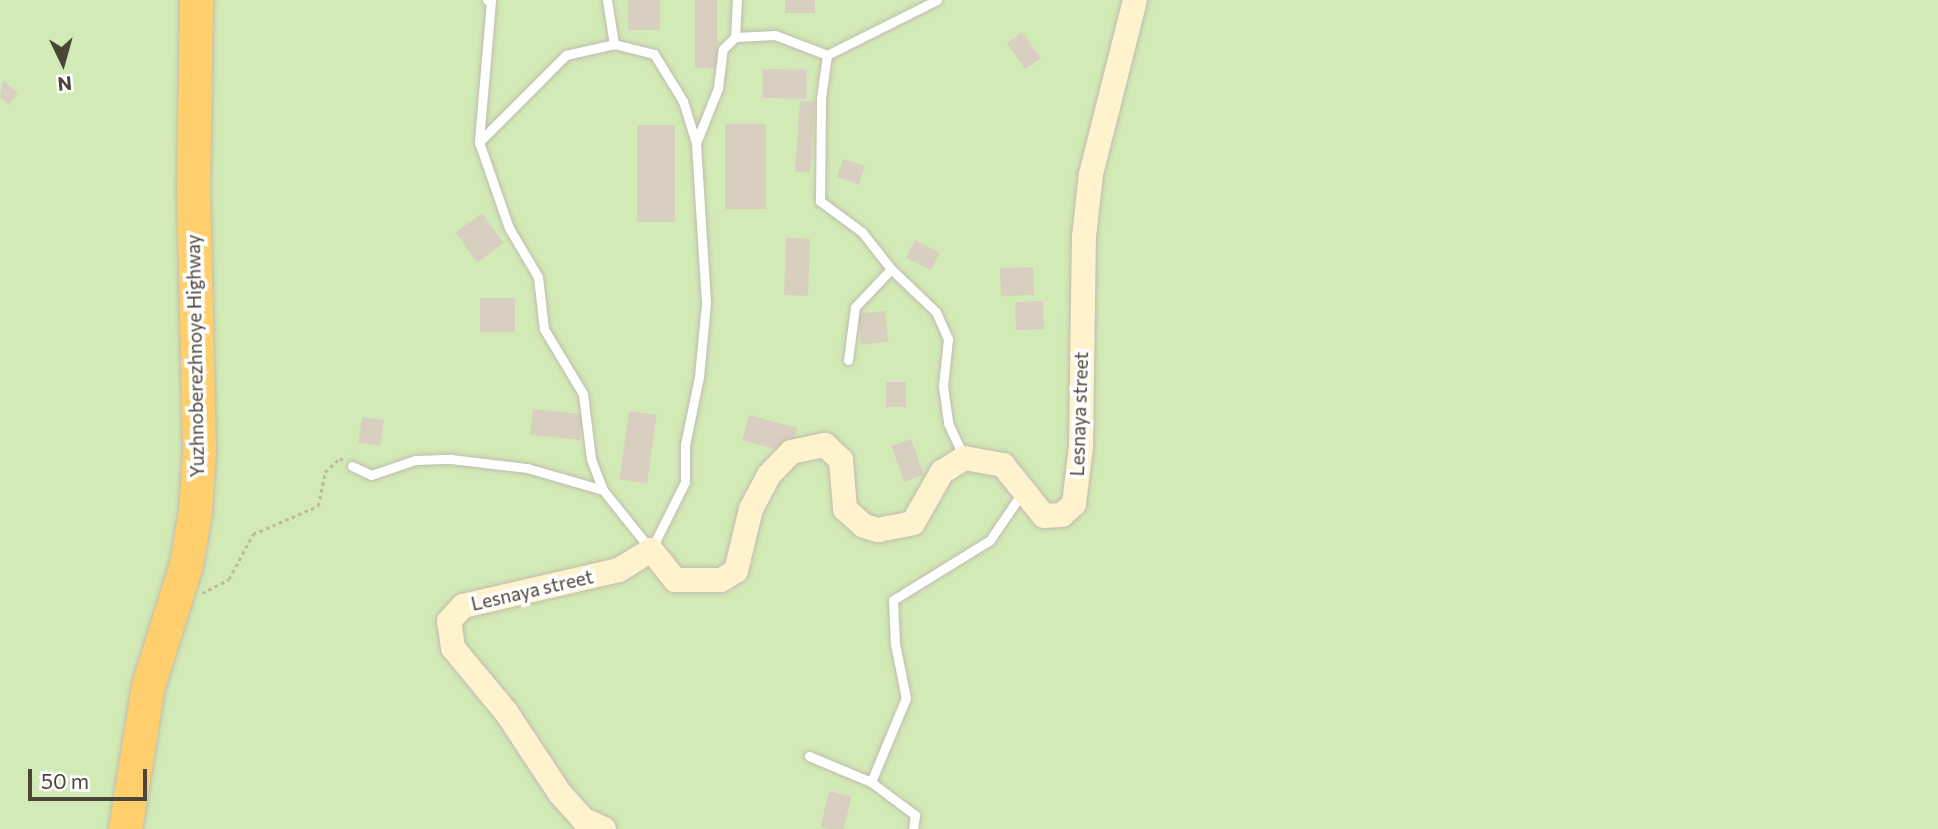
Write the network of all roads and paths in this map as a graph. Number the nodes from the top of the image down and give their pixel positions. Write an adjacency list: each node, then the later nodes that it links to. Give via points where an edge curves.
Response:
1 (197, 0): 23 (highway, Yuzhnoberezhnoye Highway, via 193,192 200,450 195,512 186,564 148,686)
2 (209, 0): 20 (highway, Yuzhnoberezhnoye Highway, via 205,39 212,455 207,518)
3 (487, 0): 11 (lane, via 491,1)
4 (607, 0): 9 (lane)
5 (737, 0): 8 (lane)
6 (937, 0): 10 (lane)
7 (1135, 0): 18 (street, Lesnaya street, via 1101,121 1090,186 1084,237 1082,446 1074,504 1062,515 1044,516)
8 (735, 37): 10 (lane, via 775,35); 12 (lane, via 723,49 718,88)
9 (614, 44): 11 (lane, via 566,55); 12 (lane, via 654,54 683,101)
10 (827, 55): 13 (lane, via 821,98 820,201 862,232)
11 (479, 142): 17 (lane, via 509,228 538,277 544,329 583,394 591,459)
12 (696, 143): 19 (lane, via 706,303 699,377 685,445 685,482)
13 (891, 269): 14 (lane, via 855,307); 15 (lane, via 936,312 948,339 943,386 948,423)
14 (848, 360)
15 (964, 458): 18 (street, Lesnaya street, via 1003,465); 19 (street, via 942,472 913,523 878,530 864,526 845,509 841,460 825,445 791,452 769,475 751,509 736,571 705,583 675,580)
16 (352, 466): 17 (lane, via 372,475 415,460 451,459 527,468); 20 (path, via 340,458 325,472 318,506 253,534 229,579)
17 (603, 490): 19 (lane)
18 (1022, 494): 22 (lane, via 990,540 893,600 895,644 906,698)
19 (651, 550): 25 (street, Lesnaya street, via 619,570 463,606 447,629 453,648 506,712 572,808)
20 (190, 599): 24 (highway, Yuzhnoberezhnoye Highway)
21 (809, 756): 22 (lane)
22 (871, 782): 26 (lane, via 915,815)
23 (125, 829)
24 (139, 829)
25 (604, 829)
26 (913, 829)

